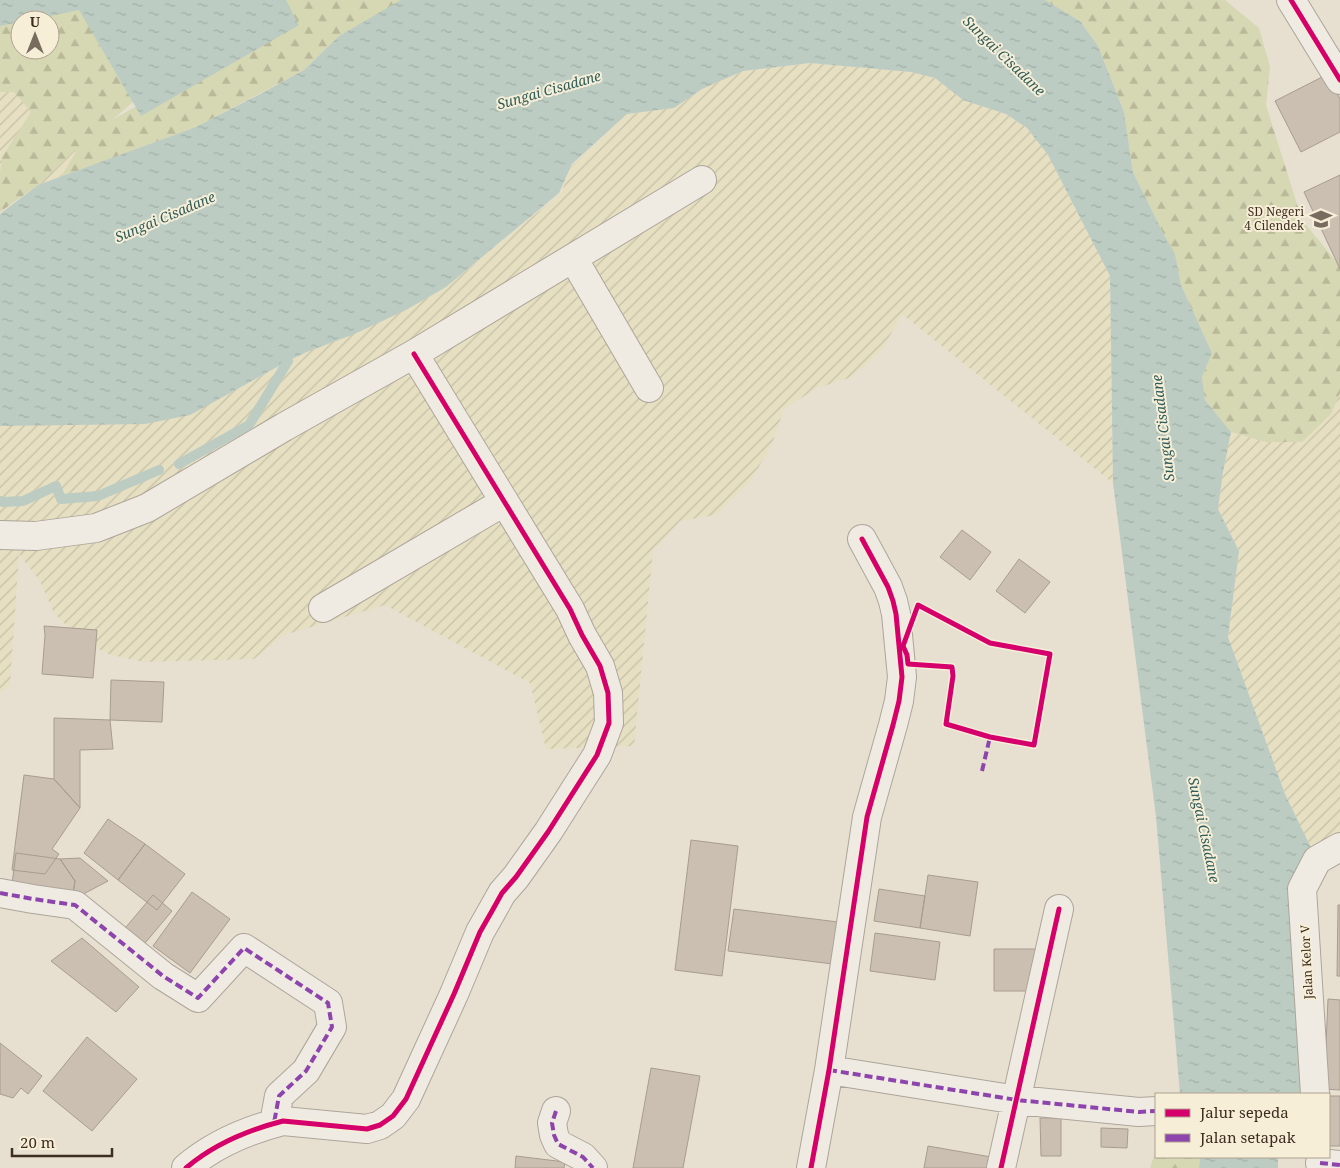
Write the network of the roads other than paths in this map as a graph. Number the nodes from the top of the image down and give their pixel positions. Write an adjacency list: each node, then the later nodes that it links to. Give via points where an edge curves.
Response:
1 (1290, 0): 2 (street)
2 (1340, 80)
3 (702, 180): 4 (street)
4 (573, 258): 5 (street); 6 (street)
5 (414, 354): 7 (street); 8 (street, via 147,508 96,528 36,536)
6 (649, 388)
7 (504, 502): 10 (street); 19 (street, via 570,609 600,666 608,693 609,723 596,755 480,932 406,1099 392,1116 367,1129 282,1121)
8 (0, 536)
9 (862, 539): 14 (street, via 893,601 902,677 893,725 867,817)
10 (324, 608)
11 (1340, 846): 15 (street, Jalan Kelor V, via 1317,860 1302,889)
12 (0, 893): 19 (street, via 75,904 163,976 198,998 244,948 328,1003 332,1027 306,1071 279,1096)
13 (1059, 909): 16 (street)
14 (829, 1070): 16 (street); 22 (street)
15 (1315, 1093)
16 (1017, 1100): 18 (street); 23 (street)
17 (556, 1111): 21 (street, via 552,1124 558,1144 583,1157)
18 (1155, 1111)
19 (274, 1124): 20 (street, via 251,1130 201,1156)
20 (186, 1168)
21 (593, 1168)
22 (811, 1168)
23 (1001, 1168)

